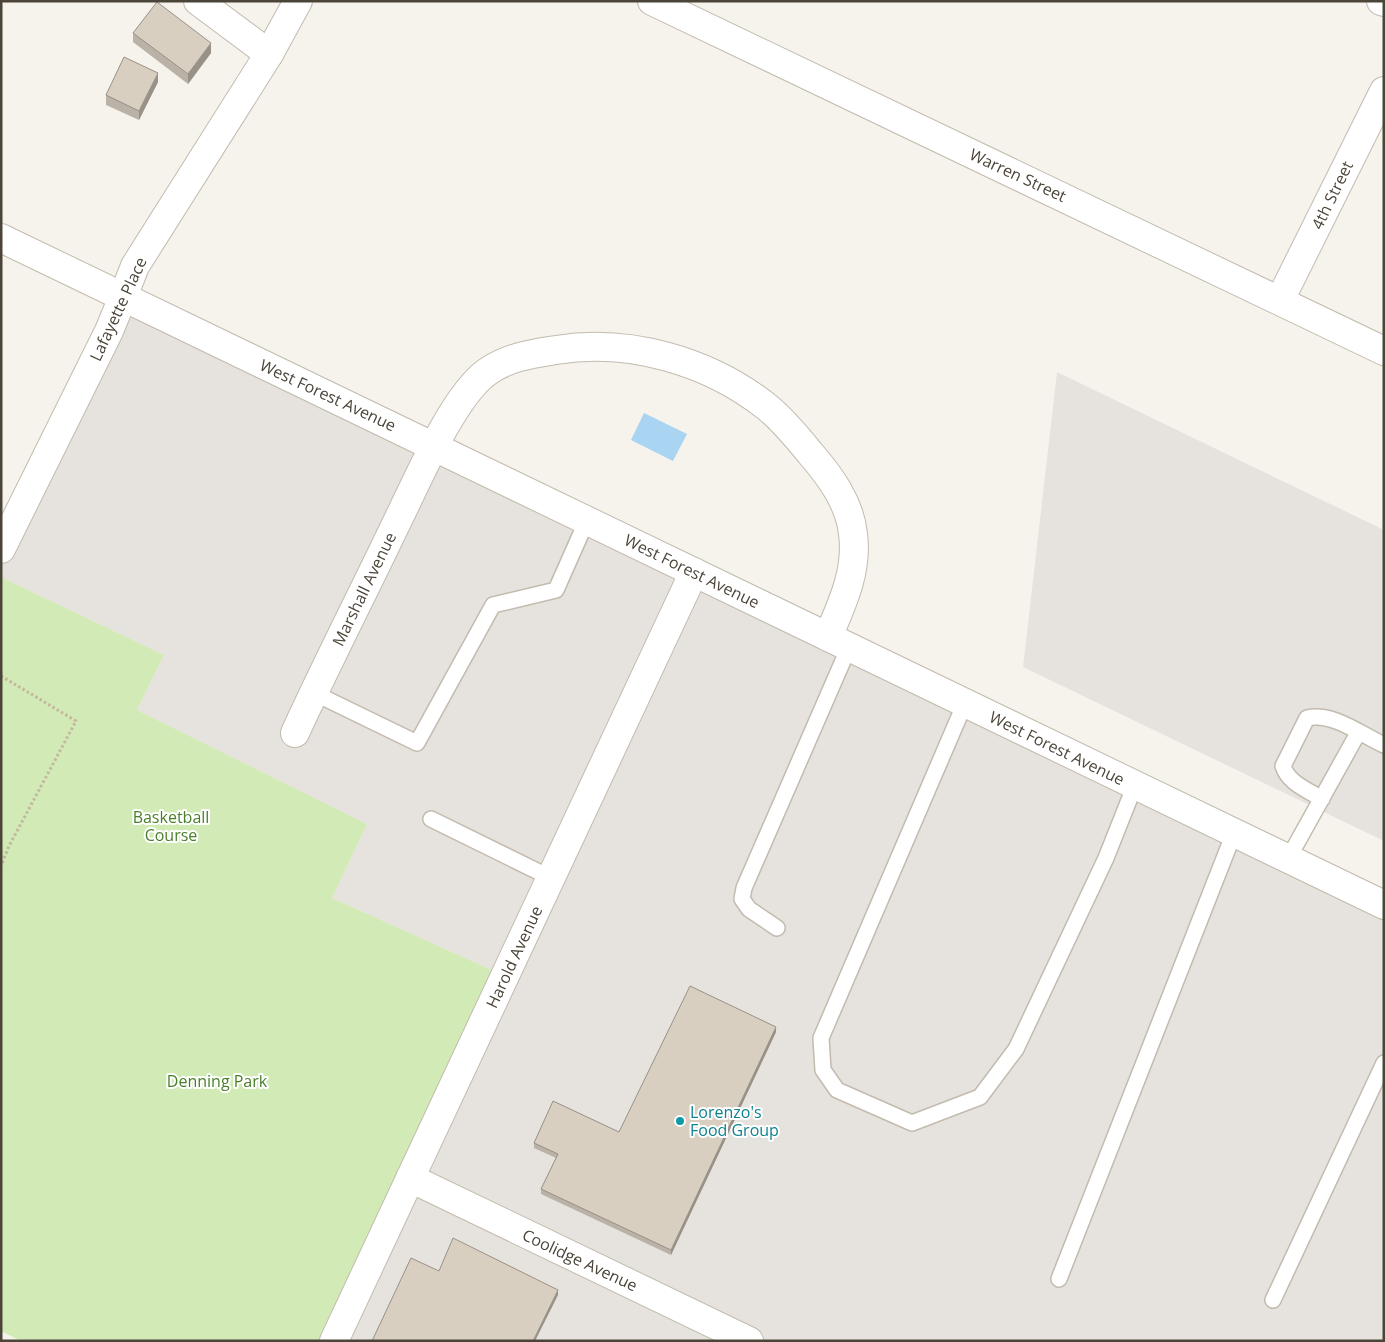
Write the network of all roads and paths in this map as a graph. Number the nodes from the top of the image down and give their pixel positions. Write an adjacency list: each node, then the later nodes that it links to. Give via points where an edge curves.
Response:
1 (198, 1): 5 (street)
2 (298, 1): 5 (street, Lafayette Place)
3 (652, 1): 4 (street, Warren Street)
4 (683, 8): 9 (street, Warren Street)
5 (269, 54): 8 (street, Lafayette Place, via 135,266)
6 (1384, 91): 9 (street, 4th Street)
7 (1, 238): 8 (street, West Forest Avenue)
8 (123, 297): 11 (street, West Forest Avenue); 13 (street, Lafayette Place)
9 (1280, 300): 10 (street, Warren Street)
10 (1384, 351)
11 (436, 447): 12 (street, West Forest Avenue); 15 (street, Marshall Avenue, via 450,418 474,383 497,366 526,354 578,348 628,348 673,358 714,375 751,396 780,419 817,461 844,502 853,532 853,562); 17 (street, Marshall Avenue)
12 (587, 520): 14 (street, West Forest Avenue); 17 (lane, via 556,590 493,604 417,743)
13 (1, 548)
14 (694, 572): 15 (street, West Forest Avenue); 28 (street, Harold Avenue)
15 (838, 642): 18 (street, West Forest Avenue); 30 (lane, via 744,888 742,899 749,909)
16 (1, 676): 27 (path, via 76,721)
17 (314, 693): 19 (street, Marshall Avenue)
18 (965, 703): 22 (street, West Forest Avenue); 22 (lane, via 821,1038 823,1070 837,1090 912,1123 980,1097 1016,1050)
19 (295, 733)
20 (1358, 733): 21 (lane); 23 (lane); 23 (lane, via 1333,719 1307,718 1283,766 1291,780)
21 (1384, 745)
22 (1136, 786): 25 (street, West Forest Avenue)
23 (1322, 799): 26 (lane)
24 (431, 819): 28 (lane)
25 (1234, 833): 26 (street, West Forest Avenue); 33 (lane)
26 (1288, 859): 29 (street, West Forest Avenue)
27 (1, 866)
28 (551, 878): 32 (street, Harold Avenue)
29 (1384, 905)
30 (777, 928)
31 (1384, 1064): 34 (lane)
32 (410, 1178): 35 (street, Harold Avenue); 36 (street, Coolidge Avenue)
33 (1058, 1279)
34 (1273, 1300)
35 (334, 1341)
36 (749, 1341)

